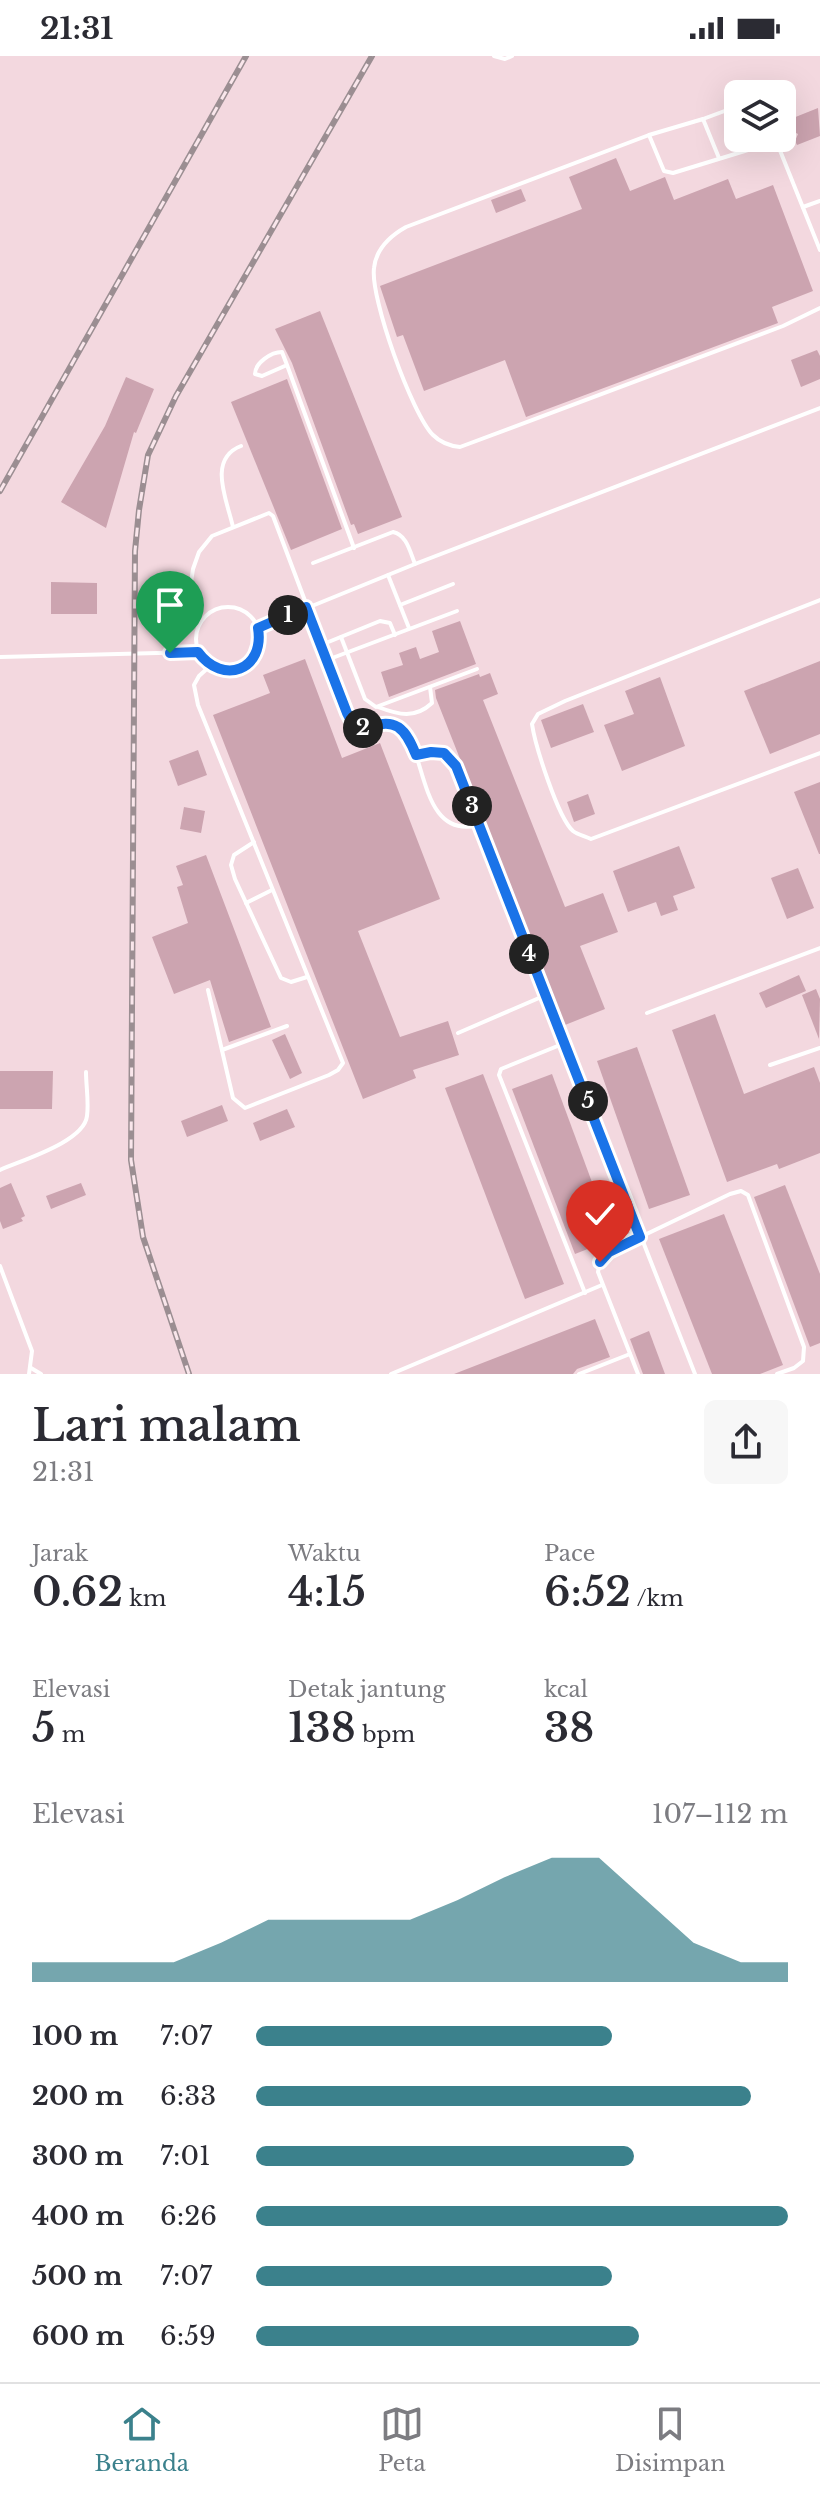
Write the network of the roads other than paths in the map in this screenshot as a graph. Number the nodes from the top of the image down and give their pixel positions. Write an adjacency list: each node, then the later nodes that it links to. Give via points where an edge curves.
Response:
1 (494, 56): 2 (lane)
2 (512, 56)
3 (724, 111): 4 (lane)
4 (703, 119): 5 (lane); 8 (lane)
5 (649, 135): 8 (lane, via 664,171 673,173); 12 (lane, via 406,227 382,246 373,288 420,416 434,435 460,447)
6 (739, 152): 8 (lane)
7 (780, 152): 10 (lane)
8 (719, 158)
9 (820, 201): 10 (lane)
10 (803, 207): 11 (lane)
11 (820, 250)
12 (820, 308)
13 (287, 365): 13 (lane, via 278,351 257,365 255,374); 17 (lane)
14 (820, 408): 19 (lane)
15 (241, 446): 16 (lane, via 221,464)
16 (233, 527): 24 (lane, via 264,514 273,516); 26 (lane, via 212,536 193,569 189,596)
17 (354, 548): 18 (lane); 19 (lane, via 393,532)
18 (313, 563)
19 (415, 564): 20 (lane)
20 (388, 575): 23 (lane); 24 (lane)
21 (453, 584): 23 (lane)
22 (820, 600): 40 (lane, via 565,701 538,714 532,724 565,821 575,833 591,839)
23 (400, 605): 28 (lane)
24 (306, 607): 27 (lane); 31 (lane)
25 (457, 611): 28 (lane)
26 (199, 624): 27 (lane, via 224,607 245,612); 32 (lane)
27 (258, 628): 36 (lane, via 259,648 248,665 229,671)
28 (410, 629): 29 (lane)
29 (395, 635): 30 (lane, via 385,620); 33 (lane)
30 (341, 637): 31 (lane); 33 (lane)
31 (321, 645): 35 (lane)
32 (198, 652): 34 (lane); 36 (lane)
33 (347, 653): 35 (lane); 39 (lane, via 365,699)
34 (0, 657)
35 (327, 660): 41 (lane, via 354,725 400,728)
36 (210, 666): 43 (lane, via 194,685 198,705)
37 (477, 669): 38 (lane)
38 (429, 686): 39 (lane); 39 (lane, via 432,703 421,712 396,714)
39 (376, 707)
40 (820, 753)
41 (416, 755): 42 (lane, via 442,818 455,827); 42 (lane, via 450,757)
42 (479, 825): 49 (lane)
43 (255, 841): 44 (lane); 45 (lane, via 234,855 231,865)
44 (273, 890): 45 (lane); 47 (lane)
45 (246, 903): 47 (lane, via 281,978 291,982)
46 (820, 948): 50 (lane)
47 (307, 977): 55 (lane, via 343,1063 338,1070 245,1108 233,1098)
48 (208, 990): 55 (lane)
49 (546, 995): 52 (lane); 53 (lane)
50 (647, 1013)
51 (287, 1026): 55 (lane)
52 (458, 1033)
53 (565, 1043): 59 (lane); 62 (lane, via 501,1069 499,1075)
54 (820, 1048): 56 (lane)
55 (222, 1050)
56 (770, 1065)
57 (86, 1072): 58 (lane, via 87,1118 81,1131)
58 (0, 1170)
59 (640, 1237): 61 (lane, via 600,1262); 69 (lane); 70 (lane, via 730,1194 748,1195 804,1347 803,1361)
60 (0, 1266): 64 (lane, via 32,1351)
61 (603, 1285): 62 (lane); 63 (lane)
62 (585, 1293): 66 (lane)
63 (630, 1354): 67 (lane); 68 (lane)
64 (30, 1371): 65 (lane)
65 (41, 1374)
66 (391, 1374)
67 (579, 1374)
68 (638, 1374)
69 (695, 1374)
70 (777, 1374)

